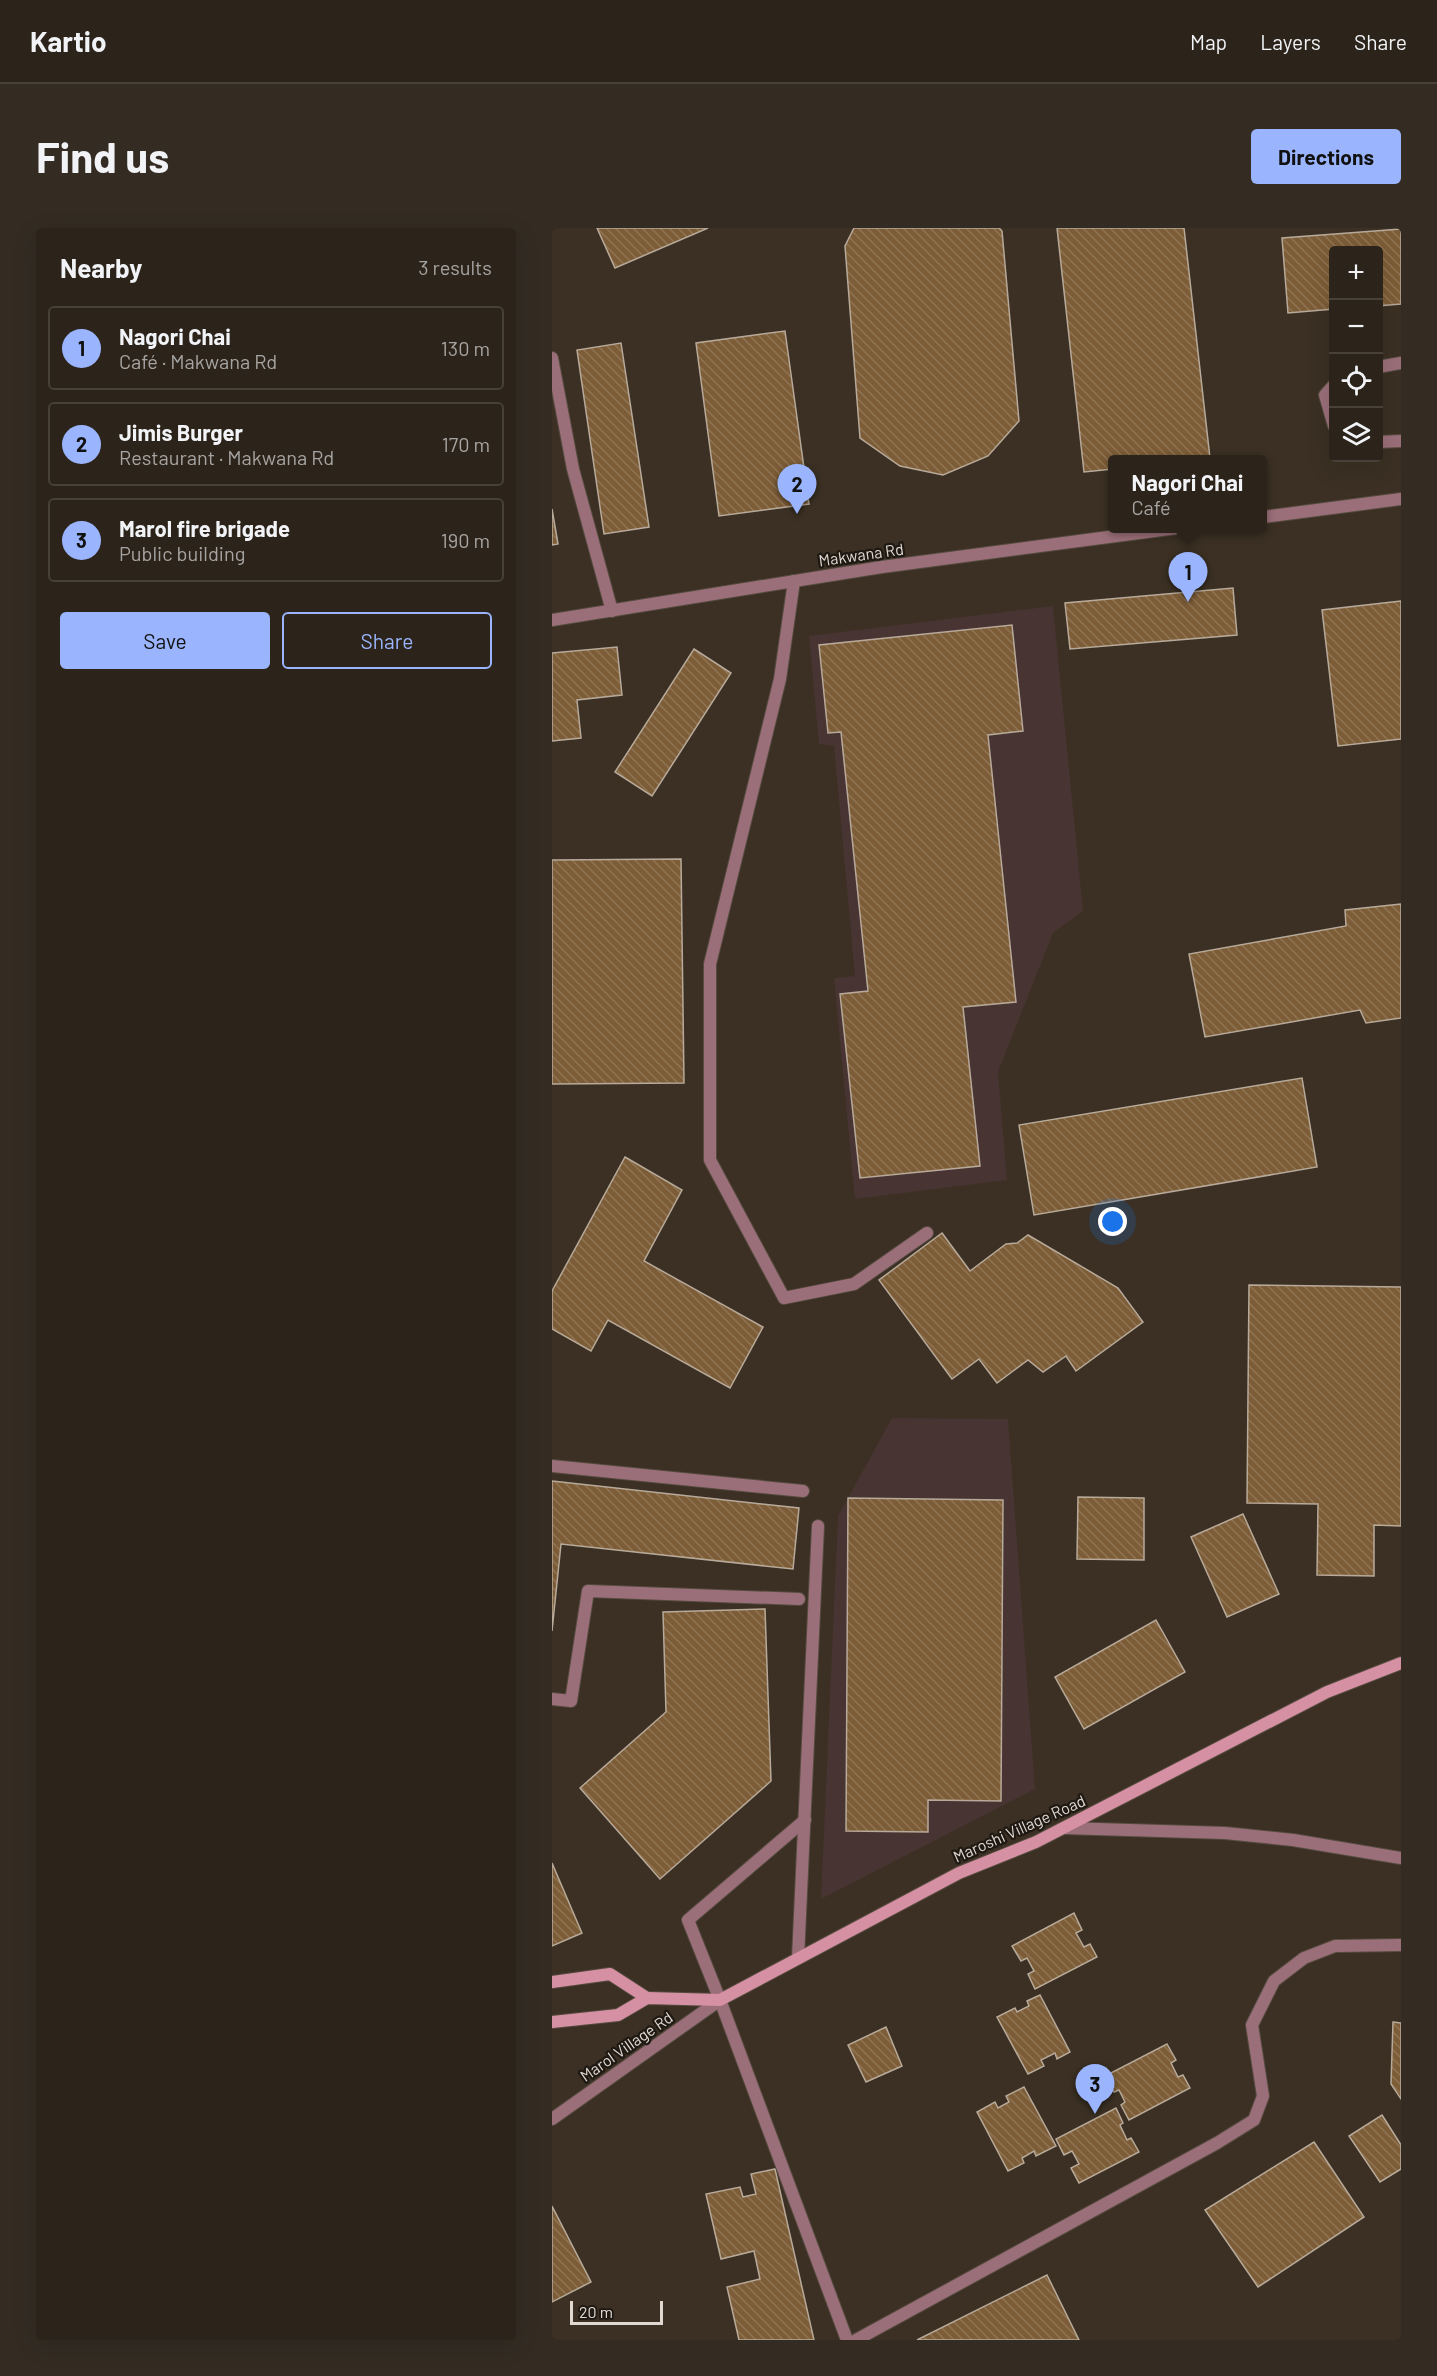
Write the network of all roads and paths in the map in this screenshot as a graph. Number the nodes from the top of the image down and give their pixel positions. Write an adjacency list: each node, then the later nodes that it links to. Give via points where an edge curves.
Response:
1 (552, 358): 12 (street, via 573,469)
2 (1401, 363): 3 (street)
3 (1383, 366)
4 (1329, 391): 5 (street, via 1325,395)
5 (1329, 409)
6 (1401, 441): 7 (street)
7 (1383, 442)
8 (1401, 499): 9 (street)
9 (1267, 516)
10 (1139, 533): 11 (street, Makwana Rd)
11 (794, 581): 12 (street, Makwana Rd); 14 (street, via 780,680 710,964 710,1160 784,1298 854,1284)
12 (612, 611): 13 (street, Makwana Rd)
13 (552, 620)
14 (927, 1233)
15 (552, 1466): 16 (street)
16 (803, 1491)
17 (818, 1526): 21 (street)
18 (800, 1599): 20 (street, via 588,1591 571,1701)
19 (1401, 1664): 22 (main road, Maroshi Village Road, via 1328,1692)
20 (552, 1699)
21 (805, 1820): 25 (street); 28 (street, via 688,1920)
22 (1064, 1828): 23 (street, via 1247,1835); 25 (main road, Maroshi Village Road, via 959,1873)
23 (1401, 1858)
24 (1401, 1945): 32 (street, via 1335,1946 1304,1958 1274,1980 1252,2025 1263,2096 1254,2120)
25 (798, 1958): 28 (main road, Maroshi Village Road)
26 (552, 1982): 27 (main road, via 610,1974)
27 (647, 1998): 28 (main road, Maroshi Village Road); 29 (main road, via 618,2015)
28 (720, 2000): 30 (street, Marol Village Rd); 31 (street)
29 (552, 2022)
30 (552, 2119)
31 (847, 2340)
32 (856, 2340)

